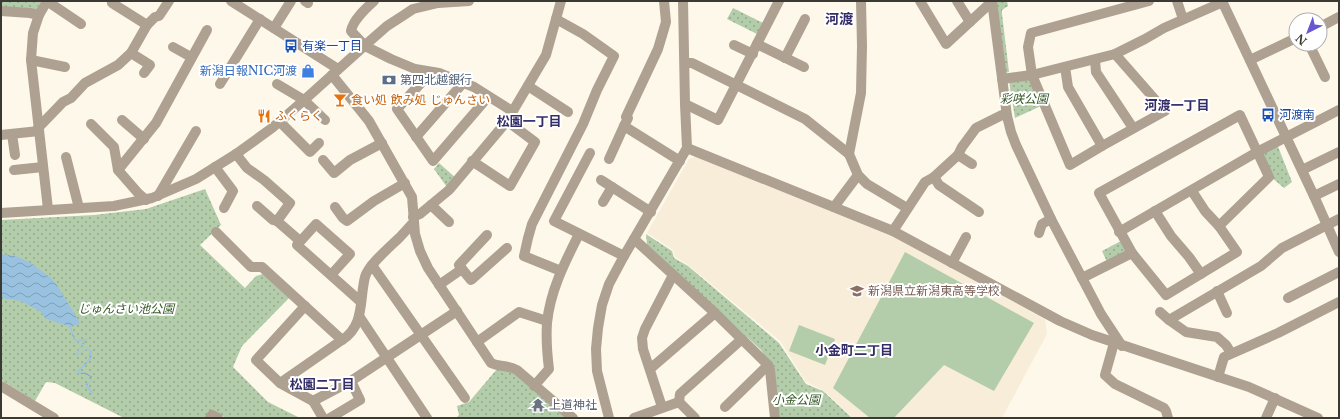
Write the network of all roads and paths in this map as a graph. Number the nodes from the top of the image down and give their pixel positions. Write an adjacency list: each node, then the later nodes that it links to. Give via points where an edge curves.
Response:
1 (47, 1): 21 (street); 29 (street)
2 (113, 1): 30 (street, via 112,3)
3 (169, 1): 30 (street, via 159,16)
4 (231, 1): 23 (street)
5 (291, 1): 31 (street)
6 (374, 1): 37 (street, via 352,25 351,31)
7 (468, 1): 19 (street)
8 (561, 1): 24 (street)
9 (664, 1): 74 (street, via 666,22 658,49)
10 (683, 1): 47 (street)
11 (861, 1): 91 (street, via 861,93)
12 (920, 1): 27 (street, via 946,44)
13 (956, 1): 27 (street)
14 (991, 1): 27 (street); 56 (street)
15 (1149, 1): 54 (street, via 1031,33 1028,47)
16 (1177, 1): 26 (street)
17 (778, 2): 35 (street)
18 (1223, 2): 26 (street); 46 (street)
19 (413, 5): 37 (street)
20 (1, 11): 21 (street)
21 (38, 15): 44 (street, via 33,33)
22 (1339, 17): 28 (street)
23 (260, 19): 31 (street); 58 (street)
24 (556, 19): 61 (street, via 546,55); 151 (street, via 614,56 532,224 528,238 524,256)
25 (805, 19): 43 (street)
26 (1183, 19): 41 (street)
27 (970, 22)
28 (1328, 23)
29 (81, 24)
30 (147, 25): 38 (street)
31 (274, 28): 51 (street)
32 (207, 30): 42 (street)
33 (1288, 42): 46 (street)
34 (734, 44): 40 (street)
35 (757, 44): 40 (street); 43 (street)
36 (173, 46): 42 (street)
37 (365, 46): 51 (street); 52 (street, via 409,67)
38 (130, 52): 53 (street, via 150,65); 76 (street, via 118,66 85,83 71,98 63,102)
39 (1313, 52): 55 (street)
40 (753, 54): 60 (street)
41 (1115, 54): 45 (street); 75 (street, via 1164,111)
42 (191, 57): 82 (street, via 156,123)
43 (785, 58): 49 (street)
44 (31, 60): 48 (street); 76 (street)
45 (1095, 60): 50 (street); 75 (street, via 1096,72)
46 (1250, 60): 81 (street)
47 (685, 63): 60 (street, via 692,63); 64 (street)
48 (65, 66)
49 (804, 67)
50 (1065, 67): 54 (street); 85 (street, via 1068,87)
51 (335, 72): 63 (street); 84 (street)
52 (430, 72): 57 (street); 80 (street, via 397,109)
53 (144, 73)
54 (1032, 75): 56 (street); 85 (street, via 1070,165)
55 (1325, 76)
56 (1002, 79): 68 (street)
57 (463, 83): 62 (street); 80 (street)
58 (220, 84)
59 (277, 84): 63 (street)
60 (737, 85): 64 (street, via 718,120); 91 (street, via 805,119)
61 (528, 86): 66 (street); 67 (street)
62 (488, 97): 66 (street); 80 (street, via 433,161)
63 (304, 100): 70 (street); 71 (street)
64 (685, 104): 86 (street)
65 (1339, 110): 81 (street)
66 (512, 111): 72 (street)
67 (568, 112)
68 (1007, 116): 93 (street, via 976,128); 128 (street, via 1016,145)
69 (122, 120): 82 (street)
70 (325, 120)
71 (279, 121): 83 (street, via 310,152); 90 (street)
72 (507, 121): 97 (street); 97 (street, via 535,142 510,186)
73 (91, 124): 103 (street, via 114,147)
74 (624, 126): 95 (street); 98 (street)
75 (1133, 128): 85 (street)
76 (39, 130): 78 (street); 100 (street)
77 (196, 131): 112 (street)
78 (12, 134): 79 (street); 92 (street)
79 (1, 135)
80 (416, 137)
81 (1287, 137): 88 (street); 104 (street)
82 (144, 139): 103 (street)
83 (319, 143)
84 (382, 143): 96 (street, via 350,160 334,173); 108 (street)
85 (1102, 146)
86 (687, 148): 98 (street); 119 (street)
87 (590, 152): 139 (street, via 554,221)
88 (1257, 152): 111 (street); 134 (street, via 1269,177); 137 (street, via 1240,115 1099,193)
89 (1339, 152): 104 (street)
90 (236, 154): 101 (street); 131 (street, via 246,168 290,202)
91 (849, 154): 105 (street)
92 (15, 155)
93 (958, 155): 99 (street); 106 (street)
94 (66, 157): 120 (street)
95 (609, 158)
96 (323, 160)
97 (472, 161): 117 (street, via 449,190)
98 (680, 161): 125 (street)
99 (972, 164)
100 (43, 167): 102 (street); 123 (street)
101 (214, 167): 112 (street, via 196,179); 121 (street, via 233,191)
102 (14, 170)
103 (118, 170): 114 (street)
104 (1302, 170): 113 (street)
105 (858, 174): 119 (street); 122 (street, via 866,184)
106 (934, 177): 122 (street, via 925,182); 126 (street, via 939,186)
107 (602, 180): 110 (street)
108 (405, 183): 118 (street, via 347,220); 130 (street, via 412,197)
109 (1339, 184): 113 (street)
110 (612, 187): 115 (street); 125 (street)
111 (1192, 190): 124 (street); 134 (street, via 1205,211)
112 (158, 196): 114 (street)
113 (1314, 196): 133 (street)
114 (146, 200): 120 (street, via 114,206)
115 (602, 202)
116 (257, 206): 131 (street)
117 (431, 206): 130 (street); 132 (street)
118 (335, 207)
119 (834, 207): 135 (street)
120 (79, 208): 123 (street)
121 (224, 208)
122 (907, 208): 135 (street)
123 (48, 209): 127 (street)
124 (1155, 211): 137 (street); 153 (street)
125 (651, 212): 142 (street)
126 (979, 212)
127 (1, 213)
128 (1052, 219): 138 (street, via 1042,224); 156 (street)
129 (1339, 219): 133 (street)
130 (413, 220): 149 (street); 157 (street, via 420,251)
131 (277, 221): 143 (street)
132 (449, 222)
133 (1327, 225): 145 (street); 158 (street, via 1282,248 1261,266)
134 (1219, 226): 153 (street, via 1237,252)
135 (893, 231): 148 (street)
136 (216, 232): 162 (street, via 250,267 262,267)
137 (1119, 232): 146 (street)
138 (1039, 233)
139 (579, 234): 147 (street); 151 (street)
140 (487, 235): 150 (street, via 459,265)
141 (966, 237): 148 (street)
142 (634, 239): 147 (street); 155 (street)
143 (300, 241): 154 (street, via 297,245); 154 (street, via 316,224 350,254)
144 (507, 248): 150 (street, via 470,280)
145 (1339, 252)
146 (1132, 253): 153 (street, via 1166,295); 156 (street)
147 (624, 256): 197 (street, via 609,284 602,305 596,349 597,371)
148 (952, 263): 174 (street, via 1060,321)
149 (372, 265): 160 (street, via 365,275); 170 (street)
150 (462, 269): 157 (street)
151 (561, 271): 169 (street)
152 (1339, 272): 159 (street)
153 (1201, 274)
154 (331, 275): 160 (street)
155 (673, 275): 165 (street); 178 (street, via 644,328 643,349)
156 (1082, 278): 174 (street)
157 (439, 285): 163 (street)
158 (1217, 291): 166 (street); 168 (street)
159 (1288, 298)
160 (361, 302): 167 (street)
161 (1339, 302): 175 (street)
162 (305, 306): 172 (street); 181 (street, via 256,360)
163 (457, 311): 170 (street); 173 (street)
164 (1160, 312): 168 (street)
165 (715, 313): 171 (street); 178 (street)
166 (1227, 313)
167 (359, 316): 172 (street, via 356,325); 176 (street)
168 (1169, 320): 175 (street, via 1186,332 1217,337)
169 (547, 321): 173 (street, via 519,312); 183 (street, via 549,369)
170 (422, 334): 176 (street); 184 (street)
171 (742, 339): 177 (street); 187 (street, via 680,394)
172 (342, 340): 181 (street)
173 (477, 342): 183 (street, via 491,363 510,366)
174 (1118, 345): 179 (street); 201 (street, via 1105,375 1115,384 1164,408)
175 (1231, 353): 179 (street, via 1224,357)
176 (387, 358): 180 (street); 195 (street)
177 (768, 366): 189 (street); 200 (street)
178 (650, 369): 188 (street)
179 (1218, 377): 185 (street)
180 (351, 381): 186 (street); 194 (street, via 360,400)
181 (280, 383): 186 (street)
182 (1, 386): 190 (street)
183 (534, 386): 196 (street)
184 (465, 398)
185 (1275, 398): 202 (street); 203 (street)
186 (313, 401): 193 (street)
187 (679, 402): 188 (street); 199 (street)
188 (662, 407): 198 (street)
189 (725, 407)
190 (54, 418)
191 (210, 418): 192 (street, via 212,415)
192 (218, 418)
193 (323, 418)
194 (330, 418)
195 (427, 418)
196 (573, 418)
197 (609, 418)
198 (634, 418)
199 (695, 418)
200 (775, 418)
201 (1168, 418)
202 (1266, 418)
203 (1317, 418)

